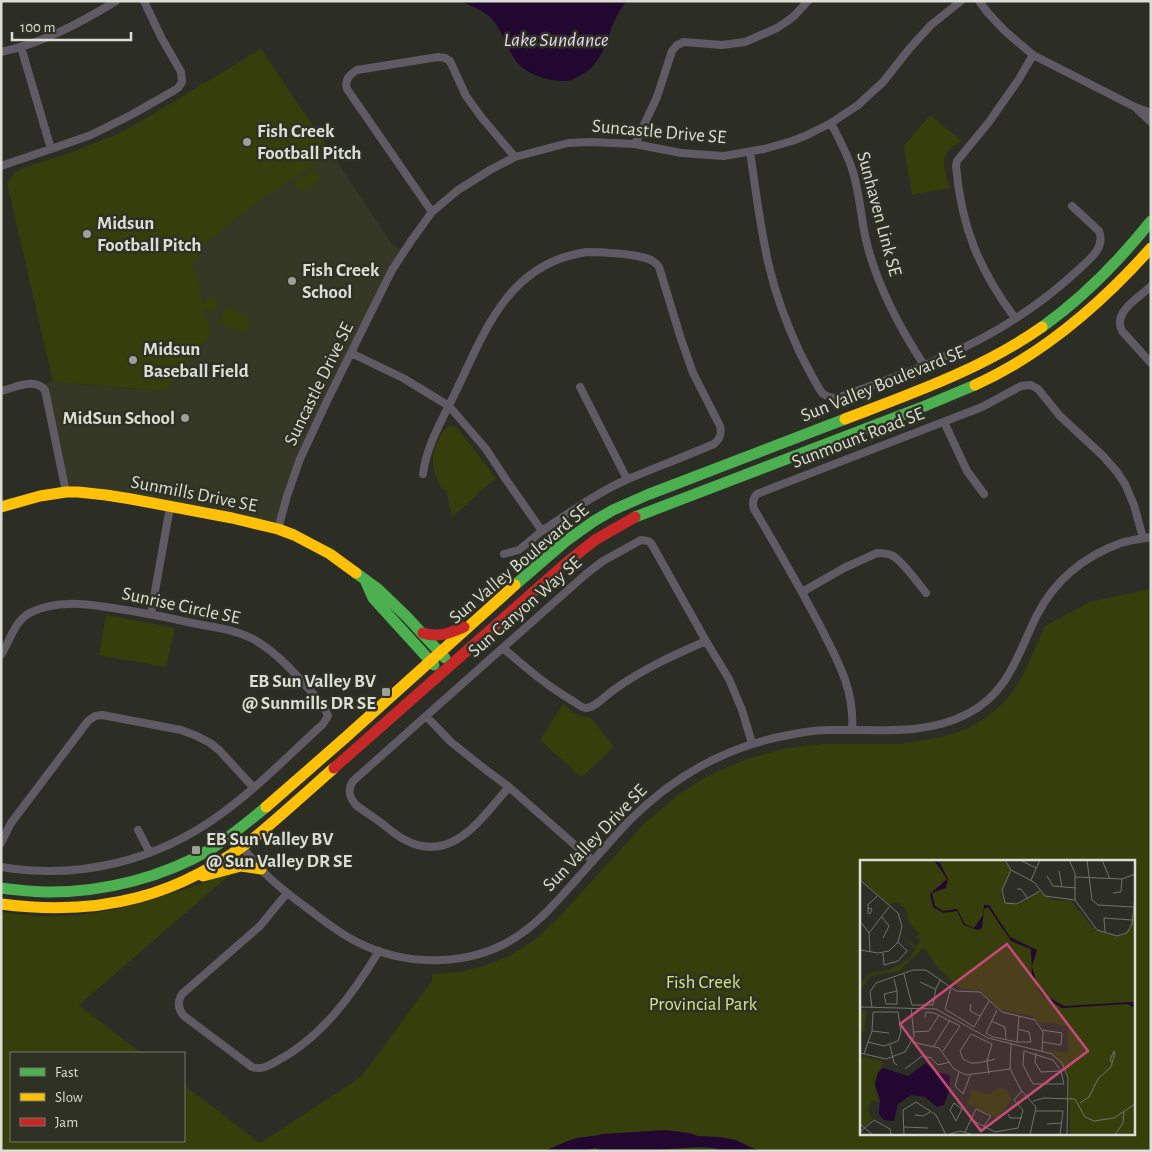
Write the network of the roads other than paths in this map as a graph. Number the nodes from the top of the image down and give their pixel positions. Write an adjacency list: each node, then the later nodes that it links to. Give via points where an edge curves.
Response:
1 (116, 1): 6 (street, via 74,26)
2 (144, 1): 14 (street, via 181,72 181,85 107,127)
3 (808, 1): 13 (street, via 777,28 745,42 722,45 684,42 677,45)
4 (961, 1): 12 (street, Suncastle Drive SE, via 931,25 871,94)
5 (980, 1): 8 (street, via 1004,31)
6 (21, 47): 7 (street); 14 (street)
7 (1, 52)
8 (1033, 55): 9 (street); 23 (street, via 989,122 957,160 956,166 962,211 977,254 991,283)
9 (1135, 107): 10 (street); 11 (street)
10 (1151, 113)
11 (1151, 122)
12 (831, 123): 15 (street, Suncastle Drive SE, via 792,141); 26 (street, Sunhaven Link SE, via 853,172 866,240 881,286 902,330)
13 (636, 144): 15 (street, Suncastle Drive SE, via 689,154 724,156); 16 (street, Suncastle Drive SE, via 568,143)
14 (50, 149): 17 (street)
15 (750, 152): 26 (street, via 762,233 778,297 794,341 822,393 837,398)
16 (515, 158): 19 (street, Suncastle Drive SE, via 469,182); 19 (street, via 466,96 448,59 442,57 357,70 346,82 346,89)
17 (1, 166)
18 (1072, 206): 23 (street, via 1099,231 1100,247 1071,276)
19 (432, 212): 24 (street, Suncastle Drive SE, via 395,265)
20 (1151, 221): 45 (main road, Sun Valley Boulevard SE, via 1094,284 1057,316 1012,346 927,388 610,512 565,543)
21 (1151, 248): 52 (main road, Sun Valley Boulevard SE, via 1111,291 1075,322 998,373 939,400 624,523 568,560)
22 (1151, 286): 25 (street, via 1123,311 1119,322 1122,331)
23 (1015, 318): 26 (street, via 968,346)
24 (351, 353): 29 (street, via 403,378); 37 (street, Suncastle Drive SE, via 300,459)
25 (1151, 363)
26 (924, 365)
27 (580, 387): 32 (street)
28 (1, 391): 33 (street, via 32,383 40,385 47,393)
29 (449, 406): 31 (street, via 432,441); 32 (street, via 489,323 502,303 532,272 547,263 586,252 650,260 661,271 693,372 721,433 714,444); 38 (street, via 486,449)
30 (944, 422): 34 (street, via 967,471); 39 (street, Sunmount Road SE, via 982,407 1021,386 1034,386 1117,472); 42 (street, Sunmount Road SE, via 755,496 752,502 754,509)
31 (423, 474)
32 (627, 479): 38 (street)
33 (66, 492): 35 (main road, Sunmills Drive SE); 36 (main road, Sunmills Drive SE, via 106,495)
34 (984, 494)
35 (1, 507)
36 (170, 507): 37 (main road, Sunmills Drive SE); 44 (street)
37 (278, 528): 41 (main road, Sunmills Drive SE, via 330,554)
38 (542, 531): 40 (street, via 519,550)
39 (1147, 537): 55 (street, Sun Valley Drive SE, via 1123,542 1093,556 1060,582 1038,614 1008,677 978,708 960,718 930,726 886,731)
40 (504, 554)
41 (366, 582): 46 (main road, Sunmills Drive SE, via 378,589); 51 (main road, Sunmills Drive SE, via 373,598)
42 (802, 592): 43 (street, via 877,553 888,553); 55 (street, Sunmount Road SE, via 844,674 851,700)
43 (926, 593)
44 (151, 614): 50 (street, Sunrise Circle SE, via 85,604 57,604 34,611 22,619); 57 (street, Sunrise Circle SE, via 229,630 255,640 277,656 325,708 328,716 323,724)
45 (473, 623): 46 (main road, via 436,637); 49 (main road, Sun Valley Boulevard SE)
46 (421, 632): 49 (main road, Sunmills Drive SE)
47 (706, 641): 48 (street, via 630,678 592,707 585,708 543,682); 48 (street, Sun Canyon Way SE, via 653,545 642,540 586,574); 56 (street, Sun Canyon Way SE, via 729,679)
48 (503, 648): 54 (street, Sun Canyon Way SE)
49 (439, 653): 51 (main road, Sun Valley Boulevard SE); 52 (main road, Sunmills Drive SE)
50 (1, 655)
51 (430, 661): 53 (main road, Sunmills Drive SE); 60 (main road, Sun Valley Boulevard SE)
52 (450, 665): 53 (main road, Sun Valley Boulevard SE)
53 (441, 673): 62 (main road, Sun Valley Boulevard SE)
54 (426, 716): 58 (street, via 466,754); 58 (street, Sun Canyon Way SE, via 353,781 349,791 356,805 404,840 417,845 436,846 455,841 468,833)
55 (852, 730): 56 (street, Sun Valley Drive SE, via 811,731)
56 (752, 743): 64 (street, Sun Valley Drive SE, via 709,761 667,787 629,821)
57 (253, 787): 61 (street, via 219,750 198,736 181,730 95,716 25,804); 63 (street, Sunrise Circle SE, via 197,830)
58 (509, 787): 64 (street)
59 (138, 830): 63 (street)
60 (232, 834): 62 (street, Sun Valley Drive SE); 68 (main road, Sun Valley Boulevard SE, via 196,857 151,877 72,891 33,892)
61 (1, 843)
62 (242, 847): 66 (street, Sun Valley Drive SE); 67 (main road, Sun Valley Boulevard SE)
63 (150, 853): 65 (street, Sunrise Circle SE, via 116,864 80,870 29,871)
64 (593, 861): 71 (street, Sun Valley Drive SE, via 539,920 499,946 463,958 438,960 414,960)
65 (1, 867)
66 (261, 869): 67 (main road, via 240,866); 69 (street, Sun Valley Drive SE)
67 (189, 879): 70 (main road, Sun Valley Boulevard SE, via 141,897 86,907 48,909)
68 (1, 888)
69 (287, 892): 71 (street, Sun Valley Drive SE, via 339,932); 71 (street, via 260,926 179,1000 184,1016 252,1067 262,1068 282,1059 318,1032 335,1014)
70 (1, 904)
71 (379, 951)

